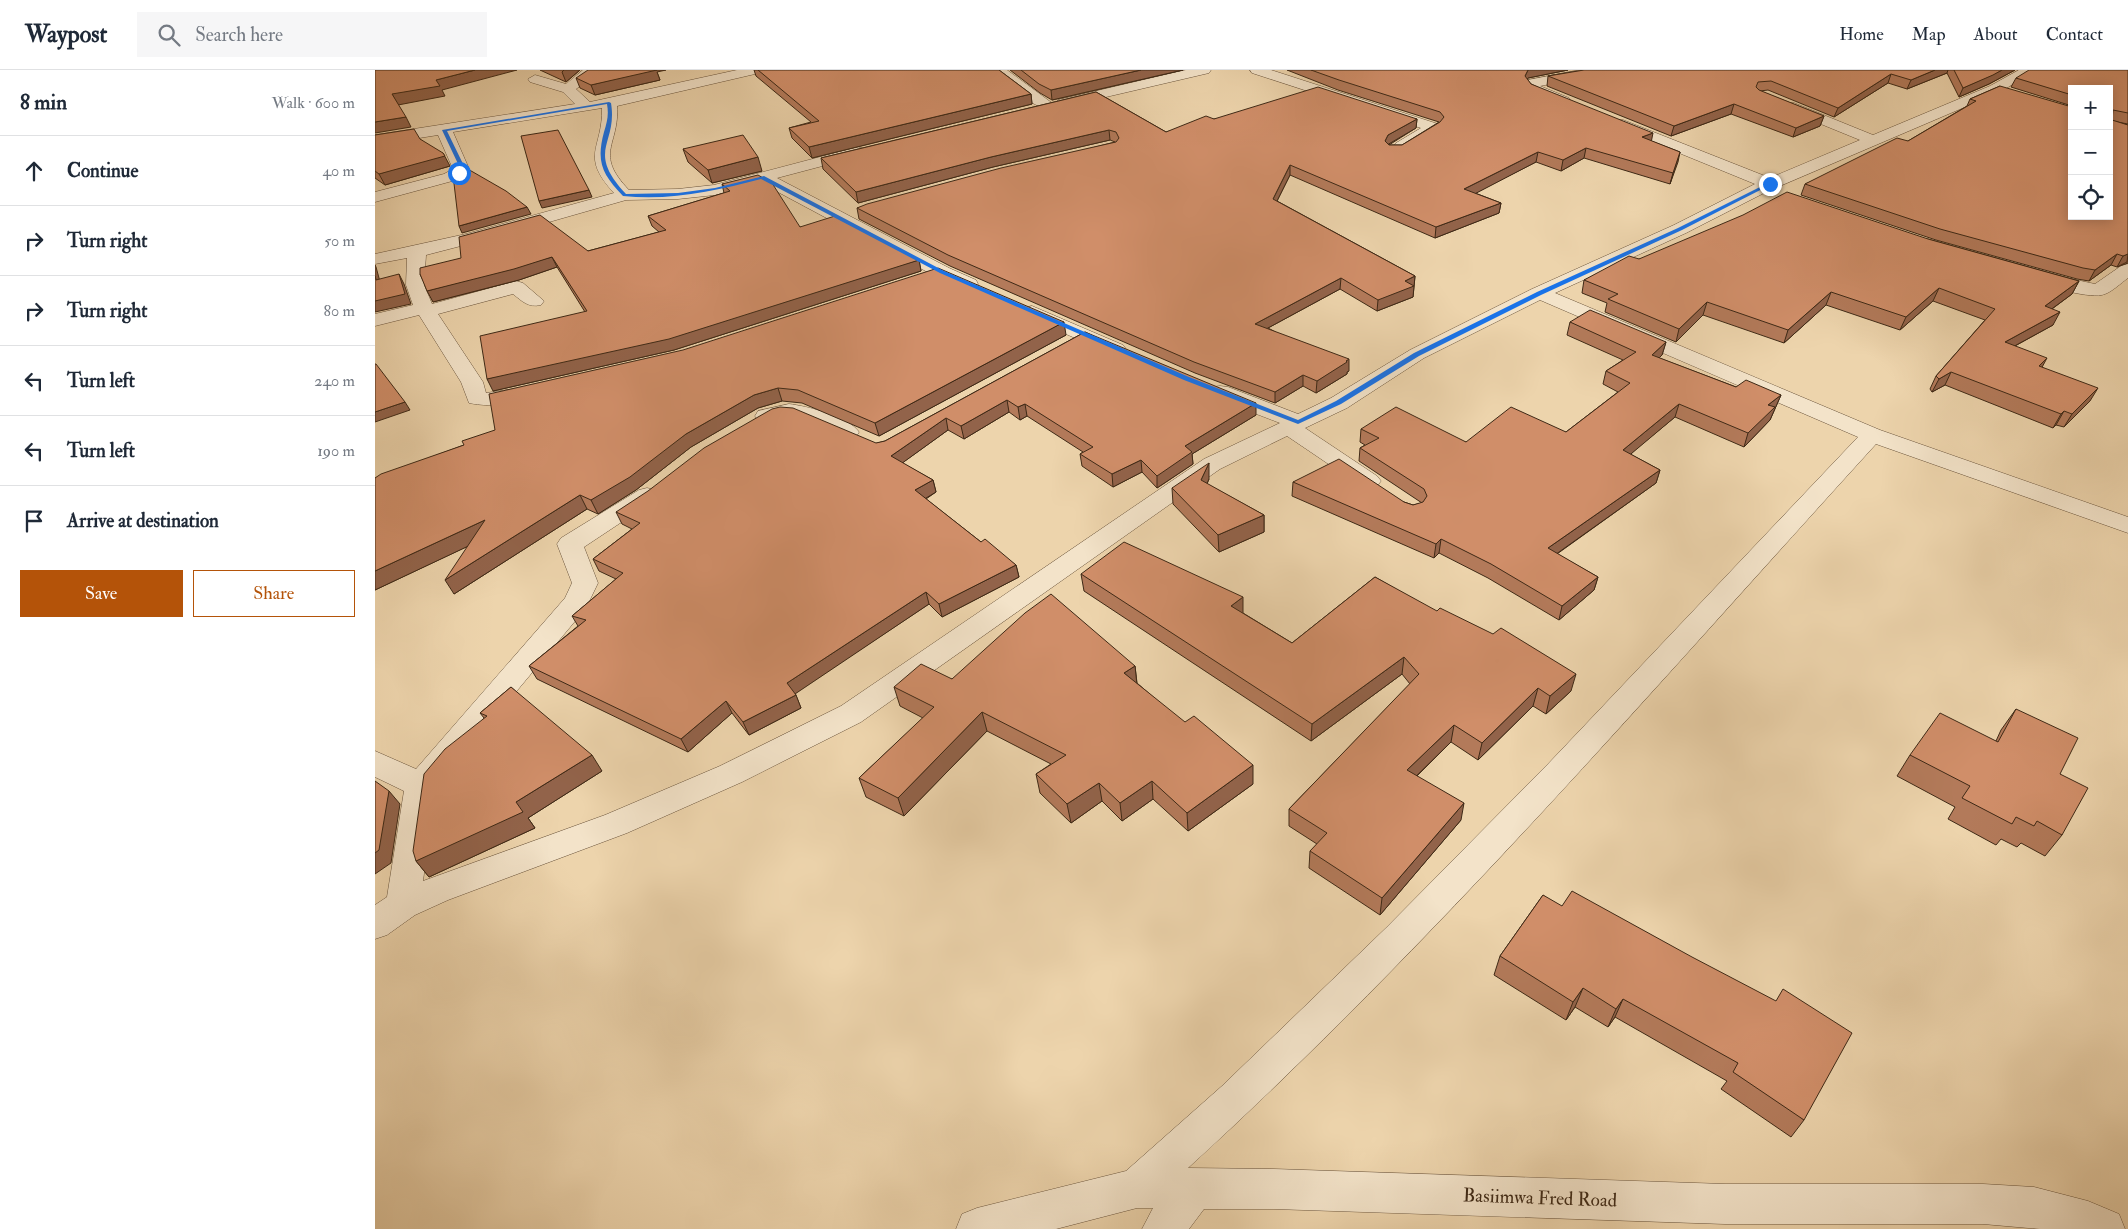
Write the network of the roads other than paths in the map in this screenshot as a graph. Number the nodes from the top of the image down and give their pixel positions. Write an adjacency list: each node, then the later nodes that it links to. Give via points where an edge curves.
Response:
1 (595, 70): 9 (street)
2 (755, 70): 11 (street)
3 (998, 70): 13 (street)
4 (1204, 70): 13 (street)
5 (1257, 70): 21 (street, via 1433,127)
6 (1602, 70): 14 (street, via 1533,83 1535,89)
7 (2029, 70): 19 (street, via 2003,92)
8 (535, 79): 9 (street)
9 (568, 89): 12 (street)
10 (1771, 99): 19 (street)
11 (609, 103): 12 (street); 24 (street, via 611,114 602,162 612,182)
12 (587, 106): 17 (street)
13 (1049, 106): 15 (street)
14 (1580, 108)
15 (1031, 110)
16 (1607, 118): 23 (street)
17 (444, 130): 18 (street); 25 (street, via 462,171)
18 (375, 140)
19 (1872, 140): 23 (street)
20 (873, 149): 22 (street)
21 (1394, 150)
22 (762, 177): 24 (street, via 715,190); 27 (street)
23 (1771, 190): 35 (street)
24 (625, 195): 28 (street)
25 (375, 197)
26 (856, 210): 27 (street)
27 (837, 216): 31 (street)
28 (417, 252): 29 (street); 38 (street, via 415,285)
29 (375, 259)
30 (2128, 270): 32 (street, via 2099,290)
31 (942, 272): 33 (street); 34 (street)
32 (2026, 275)
33 (914, 281)
34 (987, 292)
35 (1539, 293): 46 (street, via 1417,354 1339,403); 47 (street)
36 (534, 301): 38 (street, via 516,287)
37 (1013, 304): 40 (street)
38 (425, 310): 39 (street); 44 (street, via 472,382 477,398 495,400)
39 (375, 320)
40 (1085, 335): 41 (street); 42 (street)
41 (1059, 349)
42 (1136, 357)
43 (1205, 386): 46 (street)
44 (541, 389)
45 (750, 425): 48 (street, via 767,415 792,410)
46 (1293, 425): 50 (street); 54 (street, via 1212,464 851,714 731,774 616,824)
47 (1872, 435): 51 (street); 56 (street, via 1419,917 1235,1100)
48 (863, 439)
49 (660, 484): 53 (street, via 570,544 585,583 577,602)
50 (1387, 493)
51 (2128, 525)
52 (375, 763): 53 (street)
53 (420, 785): 54 (street)
54 (403, 905): 55 (street)
55 (375, 924)
56 (1137, 1188): 57 (street, Basiimwa Fred Road); 58 (street, Basiimwa Fred Road)
57 (1195, 1188): 59 (street); 60 (street, Basiimwa Fred Road, via 1725,1204 1983,1204 2034,1207)
58 (977, 1229)
59 (1163, 1229)
60 (2104, 1229)

